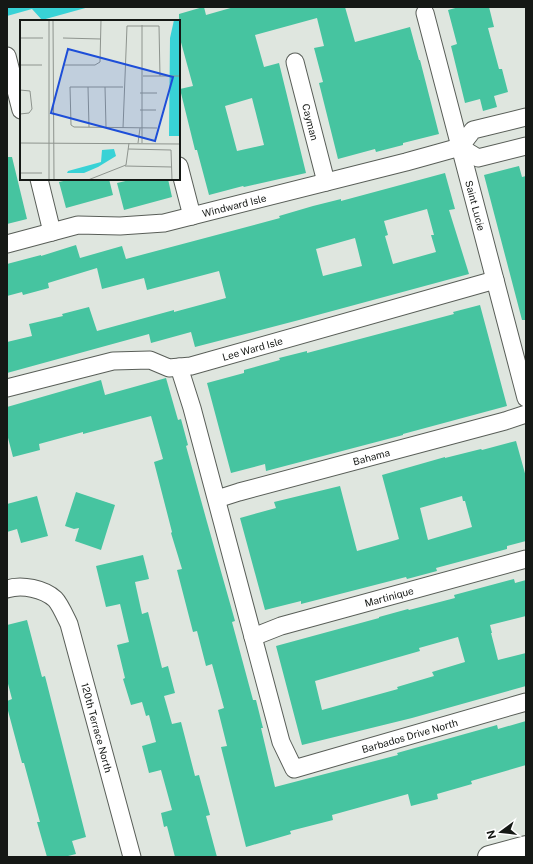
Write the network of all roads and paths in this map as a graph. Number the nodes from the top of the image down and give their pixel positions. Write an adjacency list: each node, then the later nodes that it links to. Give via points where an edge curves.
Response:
1 (425, 13): 7 (street, Saint Lucie)
2 (7, 56): 4 (street)
3 (295, 62): 10 (street, Cayman)
4 (15, 102)
5 (526, 117): 7 (street, via 473,130)
6 (526, 146): 7 (street, via 478,158)
7 (460, 147): 10 (street, Windward Isle); 14 (street, Saint Lucie)
8 (180, 170): 11 (street)
9 (39, 180): 12 (street)
10 (326, 182): 11 (street, Windward Isle)
11 (192, 216): 12 (street, Windward Isle, via 164,223 78,225)
12 (52, 232): 13 (street, Windward Isle)
13 (7, 244)
14 (495, 280): 15 (street, Lee Ward Isle, via 191,366); 17 (street, Saint Lucie)
15 (179, 367): 16 (street, Lee Ward Isle, via 169,368 150,360 113,361); 19 (street)
16 (7, 388)
17 (526, 398)
18 (526, 414): 19 (street, Bahama)
19 (217, 500): 22 (street)
20 (526, 558): 22 (street, Martinique, via 281,626)
21 (7, 589): 25 (street, 120th Terrace North, via 38,589 56,600 69,624)
22 (253, 637): 23 (street, Barbados Drive North, via 282,742 294,769)
23 (526, 702)
24 (526, 847): 26 (main road)
25 (132, 857)
26 (489, 857)

